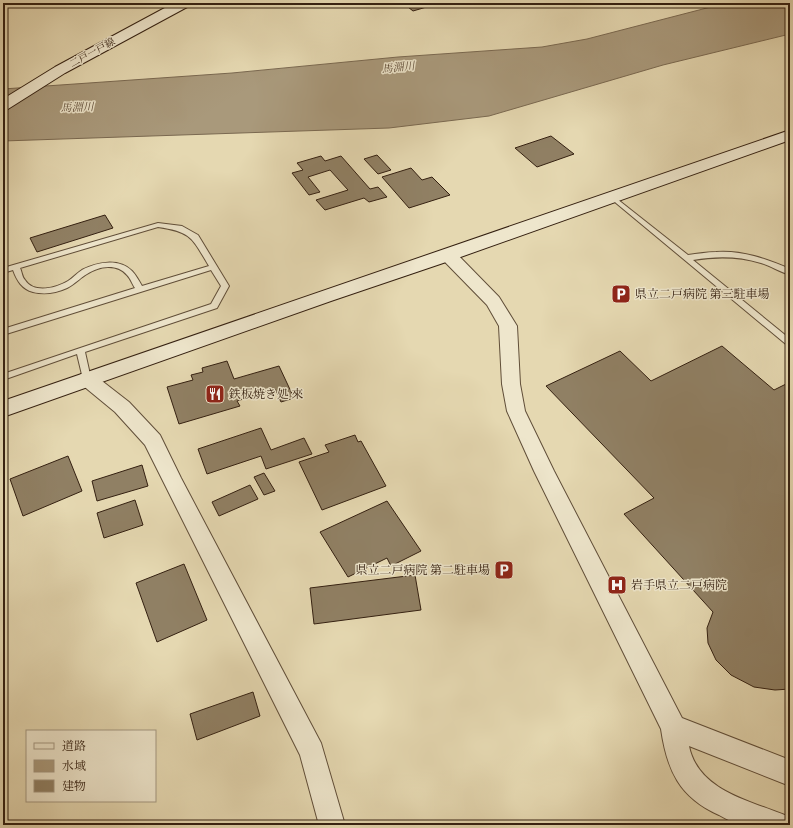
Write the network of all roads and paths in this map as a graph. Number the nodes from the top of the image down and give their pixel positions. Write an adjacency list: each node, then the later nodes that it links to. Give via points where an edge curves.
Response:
1 (184, 3): 2 (street, 二戸一戸線, via 60,70)
2 (3, 106)
3 (790, 134): 4 (street)
4 (612, 197): 5 (street); 6 (lane)
5 (448, 255): 16 (street); 18 (street, via 493,301 508,326 511,384 516,411)
6 (686, 258): 10 (lane, via 718,254 743,256); 13 (lane)
7 (213, 266): 8 (lane, via 195,238 180,228 158,225); 11 (lane); 14 (lane, via 225,286 214,306)
8 (16, 267): 9 (lane); 11 (lane, via 22,282 32,289 48,291 62,288 83,272 110,264 124,268 131,274)
9 (3, 271)
10 (790, 272)
11 (139, 289): 12 (lane)
12 (3, 332)
13 (790, 343)
14 (80, 350): 15 (lane); 16 (lane)
15 (3, 377)
16 (87, 379): 17 (street); 20 (street, via 122,407 153,440 312,752)
17 (3, 409)
18 (673, 727): 19 (street); 21 (street, via 680,761 694,783 721,804)
19 (790, 773)
20 (332, 825)
21 (778, 825)

